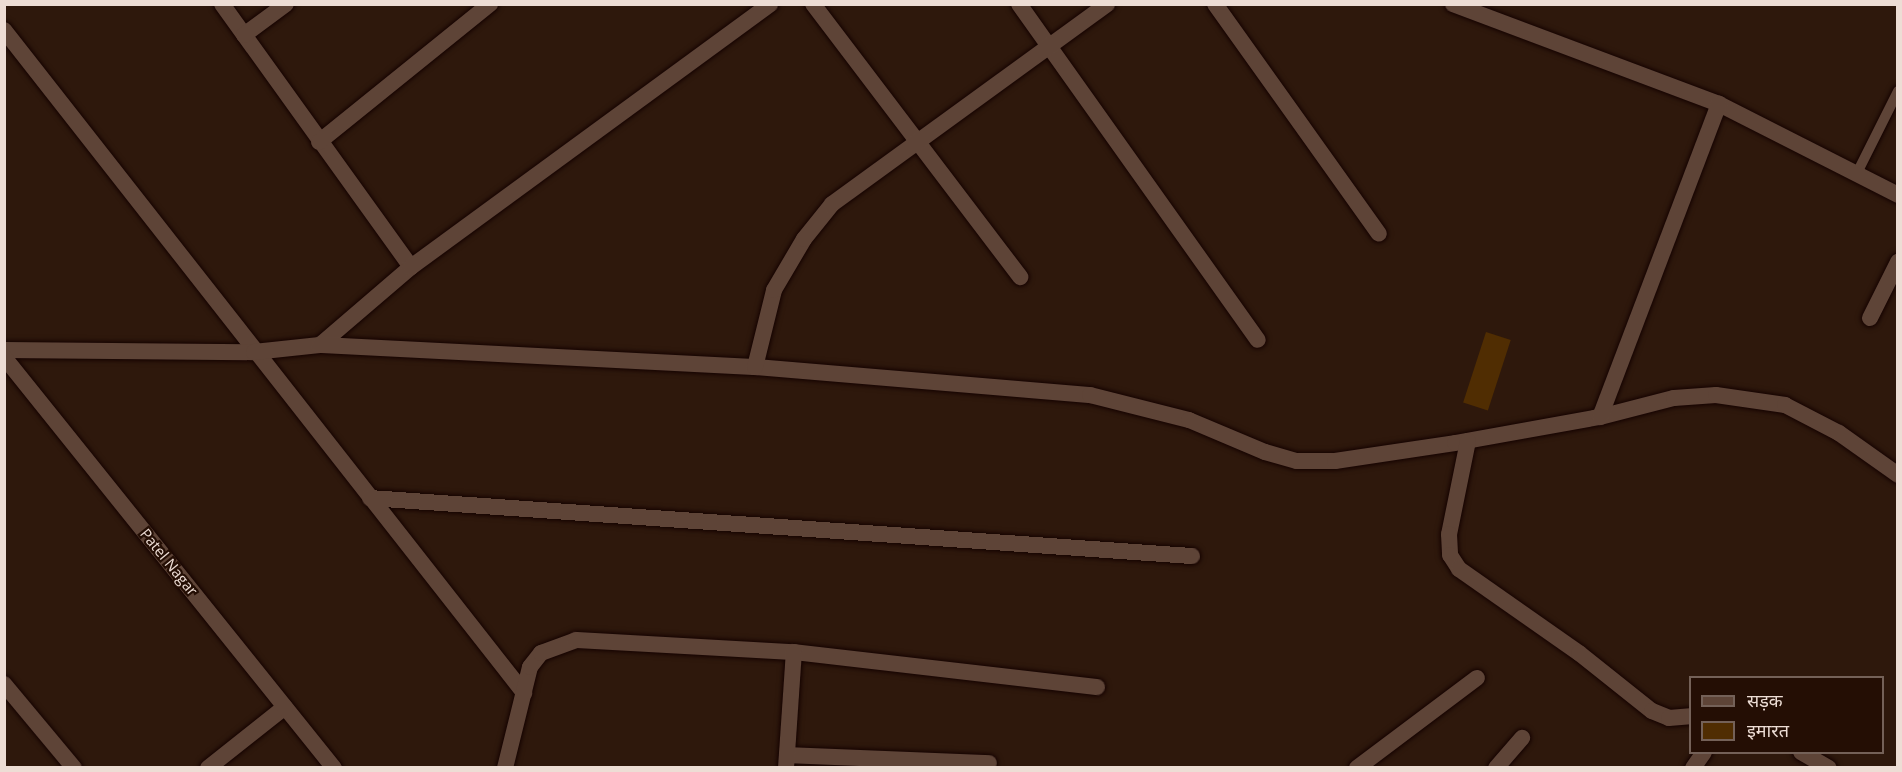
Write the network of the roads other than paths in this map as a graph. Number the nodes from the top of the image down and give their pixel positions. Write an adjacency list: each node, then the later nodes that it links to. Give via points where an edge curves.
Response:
1 (222, 4): 11 (street)
2 (286, 4): 11 (street)
3 (490, 4): 15 (street)
4 (770, 4): 21 (street)
5 (813, 4): 16 (street)
6 (1019, 4): 12 (street)
7 (1107, 4): 12 (street)
8 (1215, 4): 19 (street)
9 (1454, 4): 14 (street)
10 (4, 30): 27 (street)
11 (244, 35): 15 (street)
12 (1049, 46): 16 (street); 24 (street)
13 (1898, 91): 17 (lane)
14 (1719, 104): 17 (street); 30 (street)
15 (318, 142): 21 (street)
16 (918, 142): 22 (street); 29 (street, via 832,204 804,239 774,290)
17 (1857, 175): 18 (street)
18 (1898, 195)
19 (1379, 234)
20 (1898, 262): 23 (street)
21 (411, 267): 25 (street)
22 (1020, 278)
23 (1870, 318)
24 (1258, 340)
25 (320, 345): 27 (street); 29 (street)
26 (4, 350): 27 (street)
27 (254, 352): 33 (street)
28 (4, 357): 40 (street, Patel Nagar)
29 (755, 367): 31 (street, via 1090,396 1190,420 1265,452 1297,461 1335,461)
30 (1600, 417): 31 (street); 32 (street, via 1674,398 1716,395 1785,405 1839,433)
31 (1468, 441): 41 (street, via 1449,534 1450,555 1459,569 1579,653 1652,711 1669,718)
32 (1898, 476)
33 (370, 498): 34 (street); 39 (street)
34 (1192, 556)
35 (794, 652): 38 (street); 39 (street, via 576,640 541,653 530,668); 45 (street)
36 (1477, 678): 52 (street)
37 (4, 684): 48 (street)
38 (1097, 687)
39 (524, 693): 51 (street)
40 (285, 707): 49 (street); 50 (street, Patel Nagar)
41 (1689, 716)
42 (1522, 738): 53 (street)
43 (1703, 754): 54 (street)
44 (1803, 754): 55 (street)
45 (787, 761): 47 (street)
46 (989, 763): 47 (street)
47 (940, 764)
48 (74, 768)
49 (208, 768)
50 (334, 768)
51 (505, 768)
52 (1357, 768)
53 (1496, 768)
54 (1693, 768)
55 (1829, 768)

